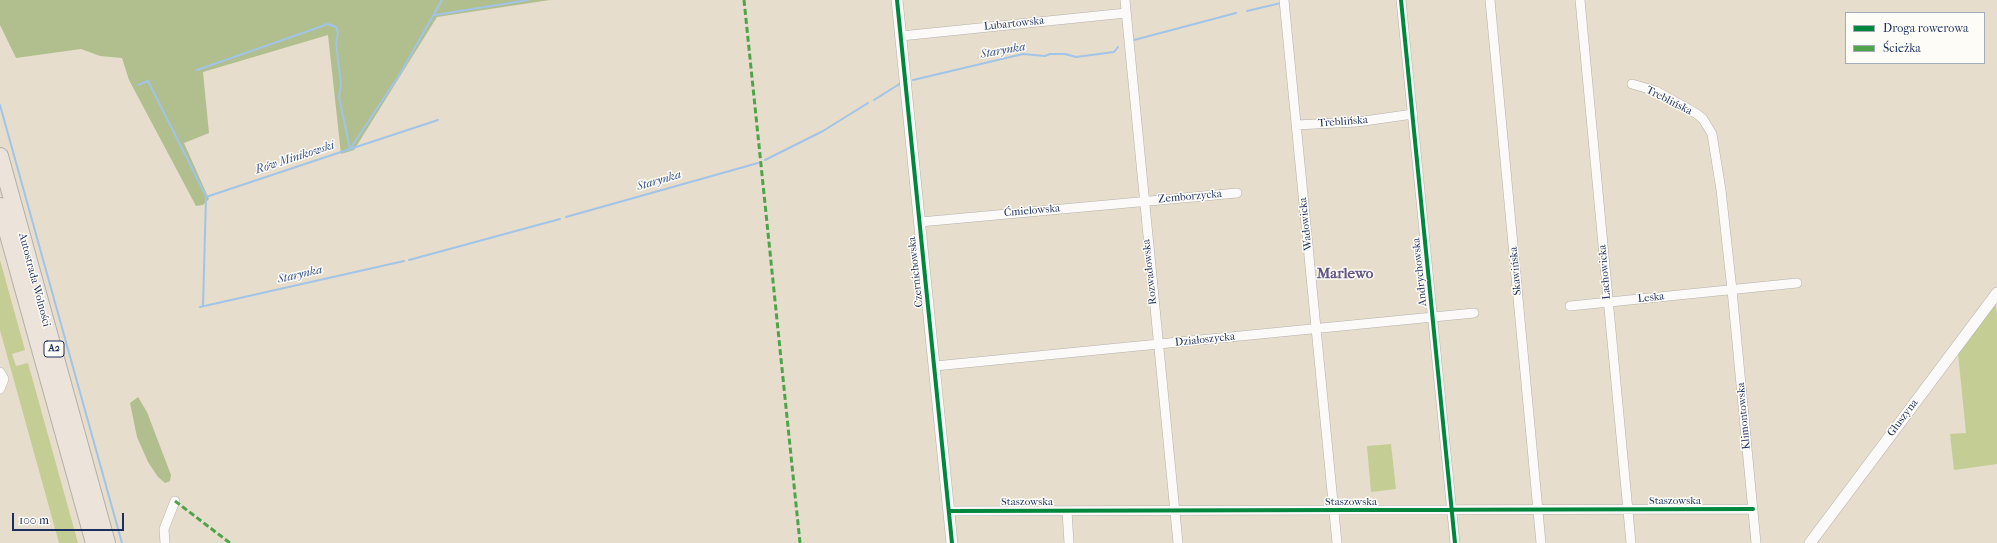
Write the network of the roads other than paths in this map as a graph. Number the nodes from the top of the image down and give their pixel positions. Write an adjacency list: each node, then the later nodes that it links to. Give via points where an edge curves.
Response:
1 (897, 0): 8 (street, Czernichowska)
2 (1125, 0): 7 (street, Rozwadowska)
3 (1284, 0): 11 (street, Wadowicka)
4 (1401, 0): 10 (street, Andrychowska)
5 (1490, 0): 34 (street, Skawińska)
6 (1580, 0): 21 (street, Lachowicka)
7 (1126, 13): 8 (street, Lubartowska); 15 (street, Rozwadowska)
8 (901, 36): 17 (street, Czernichowska)
9 (1632, 84): 13 (street, Treblińska, via 1656,91 1703,119 1714,141)
10 (1413, 114): 11 (street, Treblińska, via 1357,122); 24 (street, Andrychowska)
11 (1296, 125): 25 (street, Wadowicka)
12 (0, 156): 40 (highway, Autostrada Wolności / A2)
13 (1721, 190): 19 (street, Klimontowska)
14 (1237, 193): 15 (street, Zemborzycka)
15 (1143, 201): 17 (street, Ćmielowska); 26 (street, Rozwadowska)
16 (0, 206): 39 (highway, Autostrada Wolności / A2)
17 (920, 222): 27 (street, Czernichowska)
18 (1797, 283): 19 (street)
19 (1732, 290): 21 (street, Leska); 31 (street, Klimontowska)
20 (1997, 294): 50 (street, Głuszyna)
21 (1608, 302): 22 (street, Leska); 35 (street, Lachowicka)
22 (1570, 306)
23 (1474, 313): 24 (street, Działoszycka)
24 (1433, 318): 25 (street, Działoszycka); 33 (street, Andrychowska)
25 (1316, 328): 26 (street, Działoszycka); 32 (street, Wadowicka)
26 (1158, 345): 27 (street, Działoszycka); 38 (street, Rozwadowska)
27 (935, 366): 36 (street, Czernichowska)
28 (0, 372): 29 (street, via 4,379)
29 (0, 389)
30 (175, 501): 41 (street, via 164,529)
31 (1753, 509): 35 (street, Staszowska); 49 (street, Klimontowska)
32 (1334, 510): 33 (street, Staszowska); 38 (street, Staszowska); 45 (street, Wadowicka)
33 (1452, 510): 34 (street, Staszowska); 46 (street, Andrychowska)
34 (1538, 510): 35 (street, Staszowska); 47 (street, Skawińska)
35 (1628, 510): 48 (street, Lachowicka)
36 (949, 511): 37 (street, Staszowska); 42 (street, Czernichowska)
37 (1067, 511): 38 (street, Staszowska); 43 (street)
38 (1175, 511): 44 (street, Rozwadowska)
39 (94, 543)
40 (107, 543)
41 (165, 543)
42 (952, 543)
43 (1070, 543)
44 (1178, 543)
45 (1337, 543)
46 (1455, 543)
47 (1541, 543)
48 (1631, 543)
49 (1756, 543)
50 (1810, 543)

